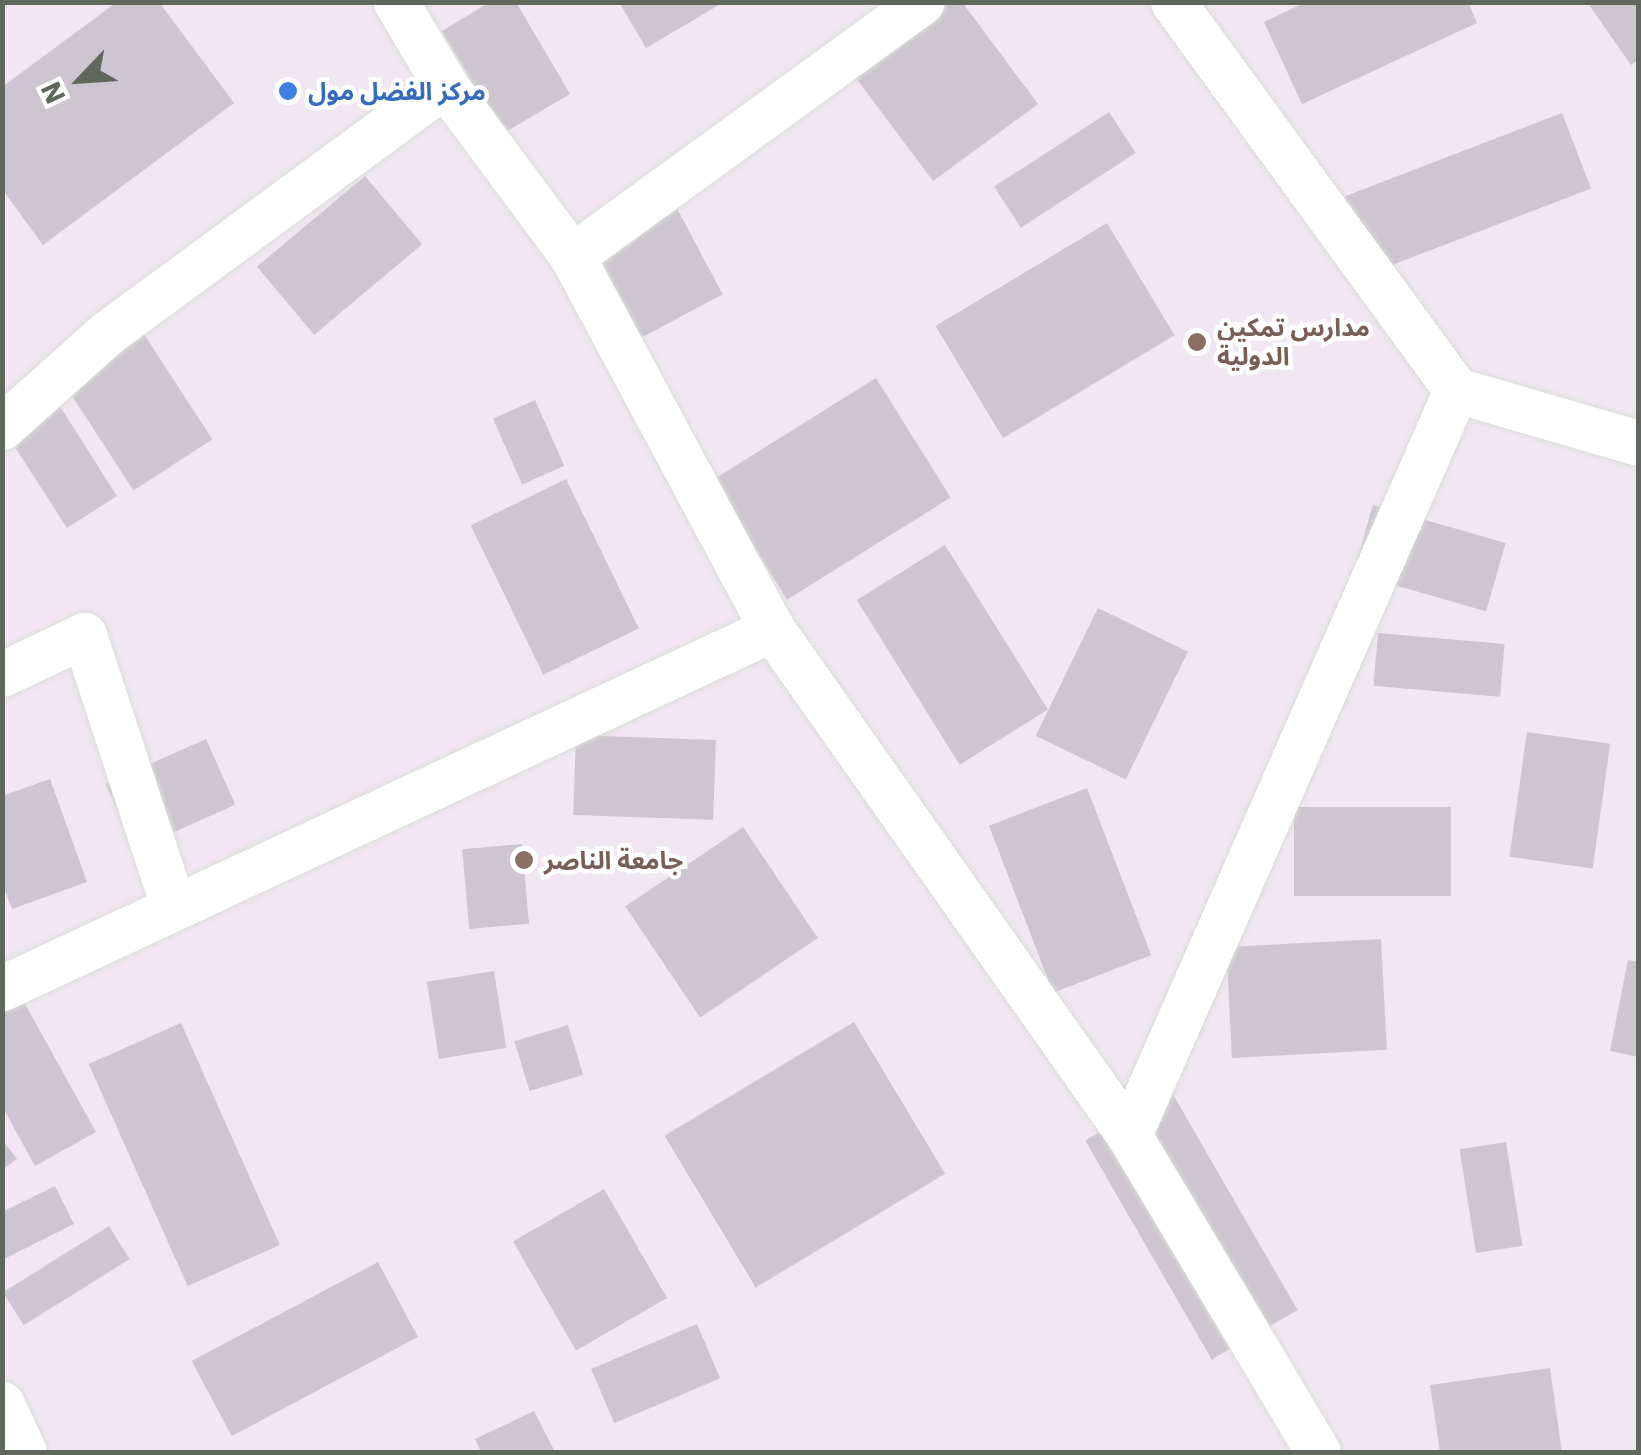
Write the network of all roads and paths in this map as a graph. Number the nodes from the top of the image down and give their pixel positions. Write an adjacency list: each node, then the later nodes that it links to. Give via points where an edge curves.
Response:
1 (396, 2): 4 (street)
2 (922, 2): 5 (street)
3 (1173, 2): 6 (street)
4 (445, 85): 5 (street); 7 (street, via 107,333)
5 (572, 256): 9 (street)
6 (1456, 390): 8 (street); 13 (street)
7 (2, 426)
8 (1638, 444)
9 (772, 628): 11 (street); 13 (street)
10 (2, 674): 11 (street, via 84,635)
11 (174, 908): 12 (street)
12 (2, 988)
13 (1129, 1134): 16 (street)
14 (2, 1404): 15 (street)
15 (24, 1452)
16 (1318, 1452)

